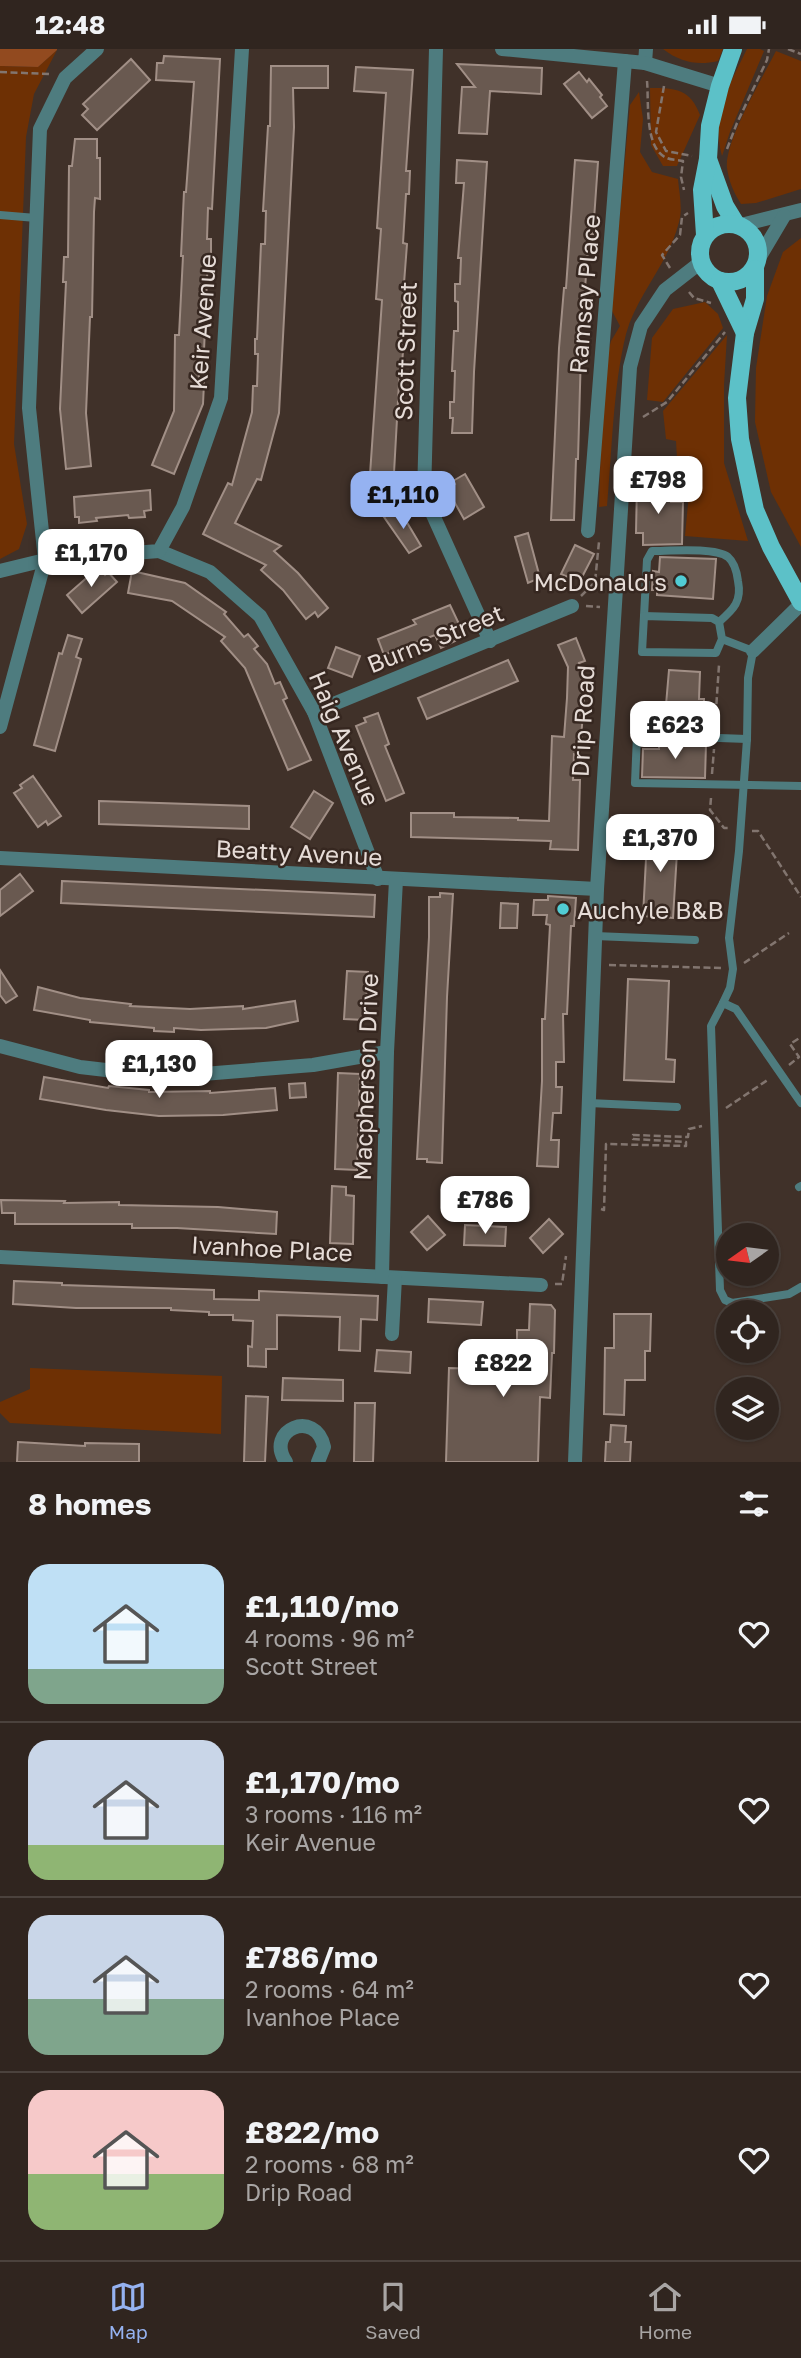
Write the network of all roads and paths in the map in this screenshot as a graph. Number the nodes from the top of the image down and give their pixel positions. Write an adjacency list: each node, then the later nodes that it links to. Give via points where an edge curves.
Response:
1 (97, 49): 12 (street)
2 (242, 49): 36 (street, Keir Avenue, via 220,398 183,507)
3 (436, 49): 45 (street, Scott Street, via 424,495)
4 (502, 49): 10 (street)
5 (733, 49): 13 (main road)
6 (769, 49): 14 (path)
7 (788, 49): 8 (path)
8 (801, 54)
9 (645, 56): 10 (street); 13 (street); 17 (path, via 648,124 655,148 666,158)
10 (625, 61): 34 (street, Ramsay Place)
11 (0, 72): 12 (path)
12 (65, 78): 23 (street, via 40,129)
13 (720, 86): 16 (main road)
14 (726, 153)
15 (685, 155): 17 (path)
16 (708, 159): 24 (main road, via 725,206); 25 (main road, via 702,190)
17 (684, 161): 18 (path, via 681,177)
18 (686, 201)
19 (801, 210): 22 (street)
20 (688, 213): 28 (path, via 682,217 680,235 662,255)
21 (0, 215): 23 (lane)
22 (784, 216): 24 (street); 27 (street)
23 (36, 218): 37 (street, via 29,408)
24 (739, 225): 25 (main road, via 716,226); 27 (main road, via 751,232 758,245)
25 (705, 235): 26 (main road, via 699,250)
26 (701, 262): 28 (street, Drip Road); 29 (main road, via 709,275)
27 (757, 263): 29 (main road, via 744,278); 32 (main road, via 755,299)
28 (677, 278): 30 (path, via 694,298); 33 (street, Drip Road, via 641,326 630,367)
29 (720, 281): 31 (main road)
30 (716, 307)
31 (736, 314): 32 (main road); 33 (path, via 667,402)
32 (745, 333): 39 (main road, via 737,398 746,473 755,510)
33 (625, 429): 41 (street, Drip Road)
34 (588, 531)
35 (598, 542): 40 (path, via 595,582)
36 (159, 551): 37 (street); 47 (street, Haig Avenue, via 210,572 260,616)
37 (45, 560): 38 (street); 48 (street)
38 (0, 571)
39 (801, 603): 46 (street)
40 (572, 606): 41 (path); 45 (street, Burns Street)
41 (614, 607): 55 (street, Drip Road)
42 (644, 616): 43 (lane); 43 (lane, via 647,560 653,551 716,552 728,557 737,571 740,594 737,605); 44 (lane, via 642,652 716,653)
43 (719, 622): 44 (lane)
44 (722, 639): 46 (lane)
45 (490, 641): 47 (street, Burns Street)
46 (753, 651): 49 (lane)
47 (314, 712): 53 (street, Haig Avenue)
48 (0, 727)
49 (747, 739): 50 (lane); 50 (lane, via 637,734 635,783)
50 (743, 785): 51 (lane); 60 (lane, via 729,938)
51 (801, 786)
52 (0, 858): 53 (street, Beatty Avenue)
53 (379, 879): 54 (street, Beatty Avenue)
54 (396, 880): 55 (street, Beatty Avenue); 64 (street, Macpherson Drive)
55 (597, 889): 57 (street, Drip Road)
56 (789, 933): 60 (path)
57 (595, 936): 58 (lane); 59 (street, Drip Road)
58 (695, 940)
59 (595, 965): 60 (path); 66 (street, Drip Road)
60 (733, 969): 61 (lane)
61 (723, 1003): 65 (lane, via 736,1009); 69 (lane, via 712,1026)
62 (801, 1037): 65 (path, via 790,1044 799,1057)
63 (0, 1045): 64 (street, via 80,1067 166,1077 313,1065)
64 (387, 1052): 73 (street, Macpherson Drive)
65 (779, 1072): 67 (lane); 69 (path, via 726,1107)
66 (589, 1103): 68 (lane); 70 (street, Drip Road)
67 (801, 1103)
68 (677, 1107)
69 (715, 1123): 70 (path, via 689,1129 688,1137 633,1135 633,1139 686,1142 686,1146 606,1144 604,1210); 75 (lane, via 720,1290 725,1300 732,1303 789,1294)
70 (585, 1208): 79 (street, Drip Road)
71 (568, 1246): 74 (path, via 562,1284)
72 (0, 1257): 73 (street, Ivanhoe Place)
73 (388, 1277): 74 (street, Ivanhoe Place); 76 (street, Macpherson Drive)
74 (541, 1285)
75 (801, 1287)
76 (392, 1334)
77 (286, 1462): 78 (street, via 281,1442 288,1431 299,1426 319,1434 324,1447)
78 (318, 1462)
79 (575, 1462)

